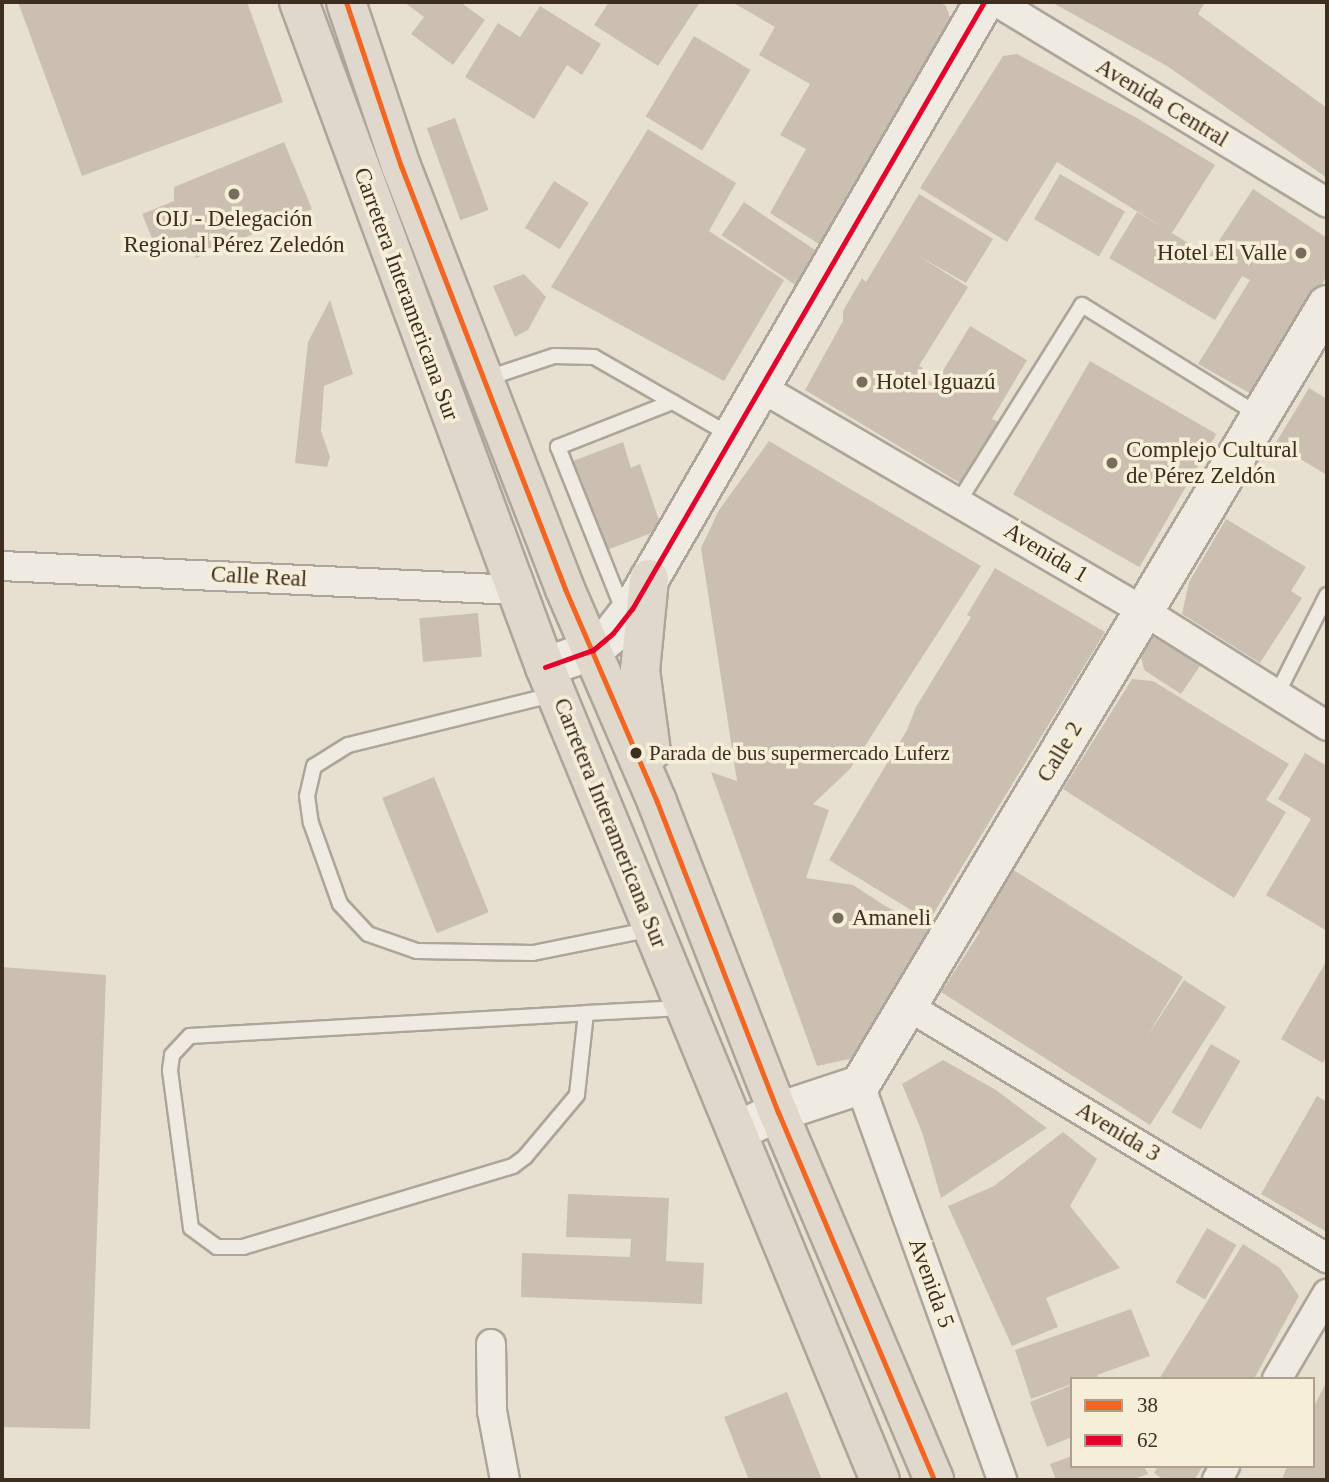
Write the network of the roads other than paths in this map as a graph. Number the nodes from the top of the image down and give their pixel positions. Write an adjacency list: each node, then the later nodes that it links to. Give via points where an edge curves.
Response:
1 (299, 2): 15 (highway, Carretera Interamericana Sur)
2 (346, 2): 7 (highway, Carretera Interamericana Sur, via 401,166)
3 (984, 2): 8 (main road)
4 (997, 2): 5 (street, Avenida Central)
5 (1327, 203)
6 (1327, 305): 10 (main road, Calle 2)
7 (485, 379): 9 (lane, via 554,356 575,354 594,357); 19 (highway, Carretera Interamericana Sur)
8 (760, 387): 11 (main road); 12 (street, Avenida 1)
9 (672, 401): 11 (lane); 18 (lane, via 558,447)
10 (1260, 415): 12 (lane, via 1082,304); 17 (main road, Calle 2)
11 (732, 436): 14 (main road)
12 (959, 501): 17 (street, Avenida 1)
13 (2, 566): 15 (street, Calle Real)
14 (649, 579): 18 (main road); 23 (highway, via 639,670)
15 (517, 590): 20 (highway, Carretera Interamericana Sur)
16 (1327, 595): 21 (lane)
17 (1144, 611): 21 (street, Avenida 1); 25 (main road, Calle 2)
18 (626, 618): 19 (main road)
19 (593, 650): 20 (main road); 23 (highway, Carretera Interamericana Sur)
20 (551, 680): 24 (highway, Carretera Interamericana Sur); 24 (lane, via 348,745 314,766 307,796 311,823 340,904 368,934 417,951 533,953)
21 (1277, 694): 22 (street, Avenida 1)
22 (1327, 726)
23 (657, 802): 29 (highway, Carretera Interamericana Sur)
24 (652, 928): 26 (highway, Carretera Interamericana Sur)
25 (909, 1007): 28 (main road, Calle 2); 31 (street, Avenida 3)
26 (684, 1008): 27 (lane); 30 (highway, Carretera Interamericana Sur)
27 (586, 1013): 27 (lane, via 190,1035 172,1055 170,1070 191,1228 217,1247 243,1247 513,1166 577,1095)
28 (860, 1085): 29 (main road); 38 (street, Avenida 5)
29 (778, 1112): 30 (main road); 37 (highway, Carretera Interamericana Sur)
30 (737, 1131): 36 (highway, Carretera Interamericana Sur)
31 (1327, 1258)
32 (1327, 1294): 34 (street)
33 (491, 1344): 35 (street, via 492,1410)
34 (1278, 1377)
35 (505, 1480)
36 (880, 1480)
37 (934, 1480)
38 (1002, 1480)

